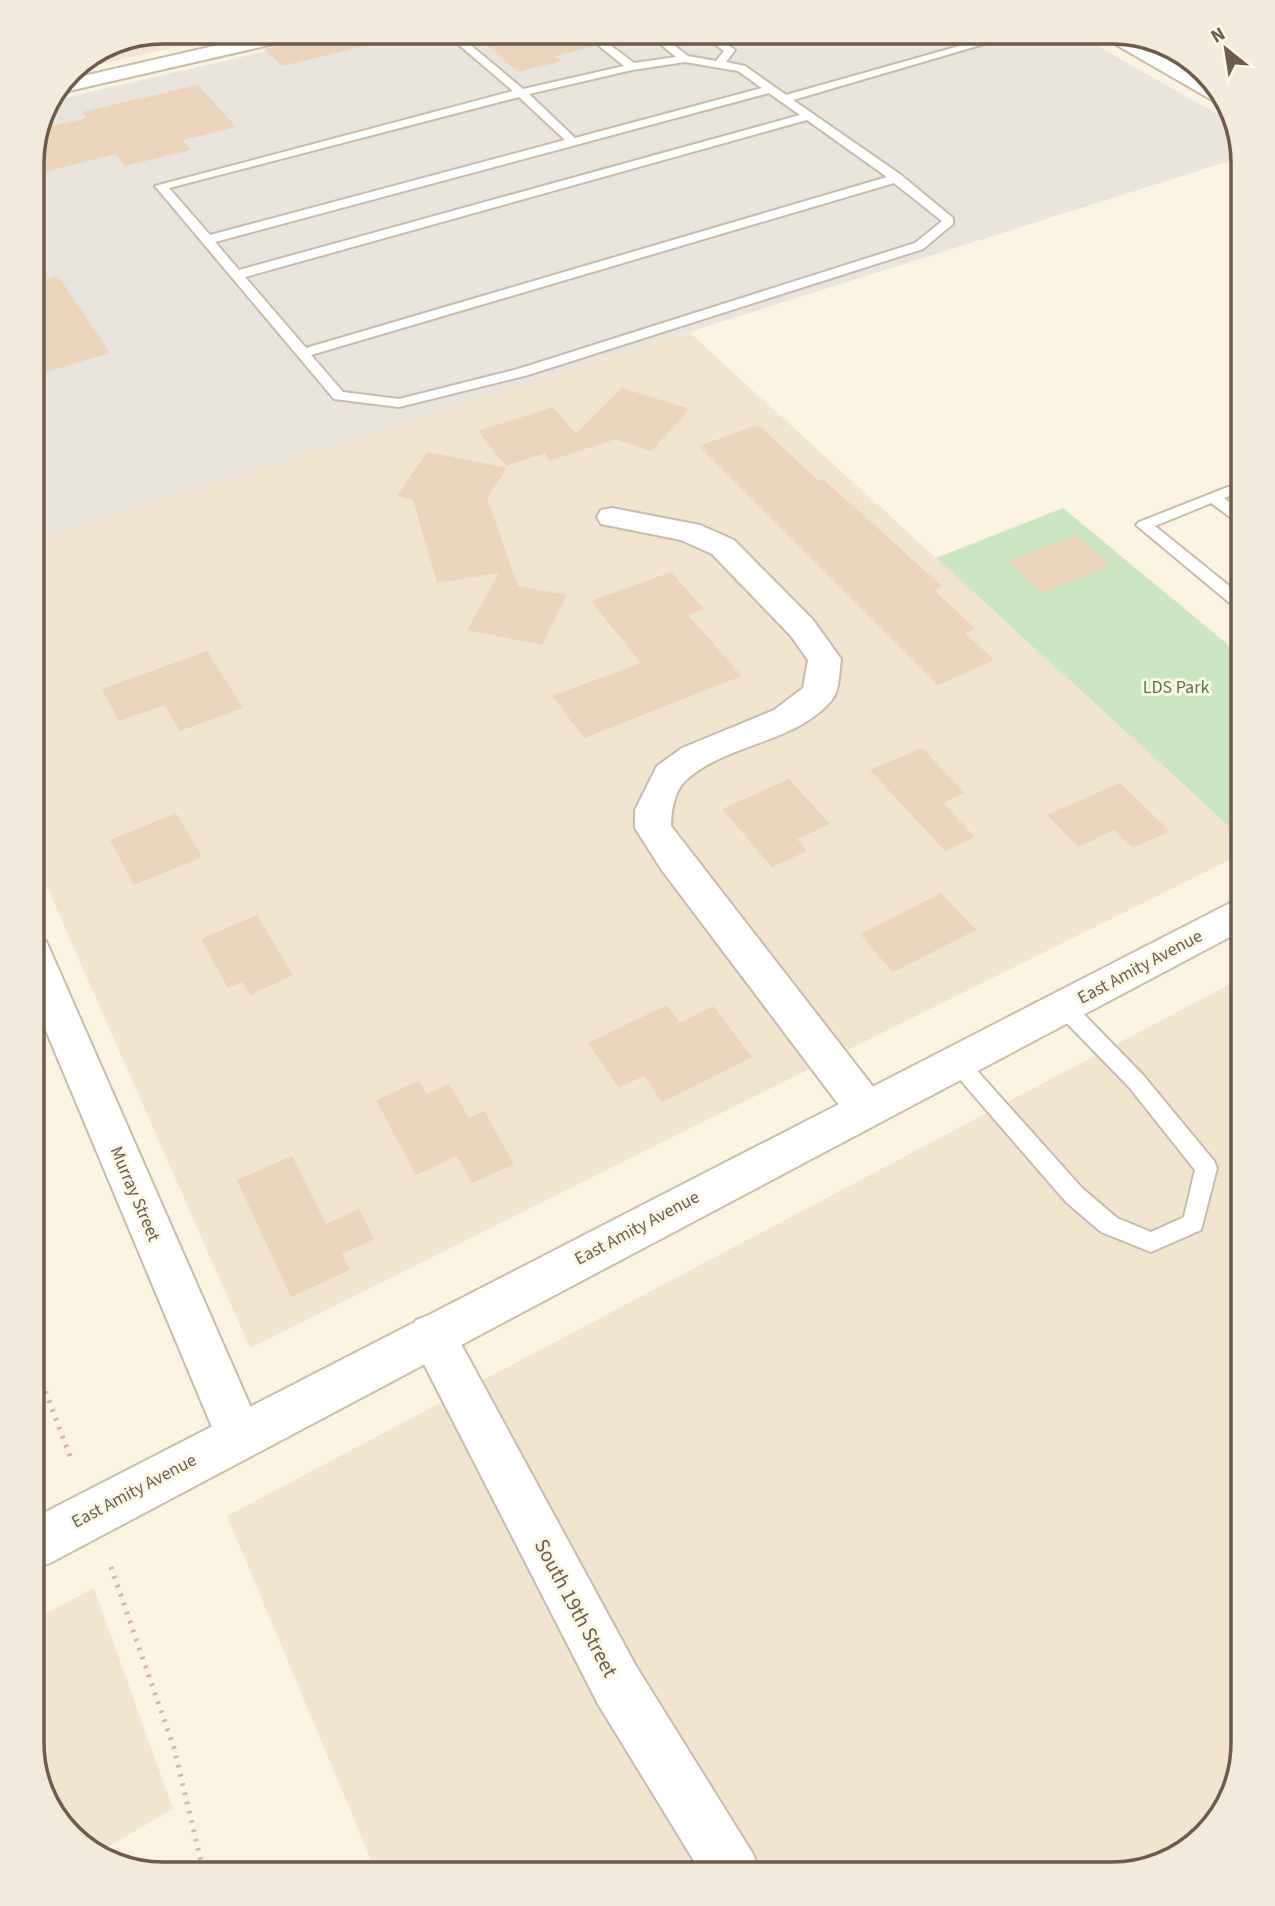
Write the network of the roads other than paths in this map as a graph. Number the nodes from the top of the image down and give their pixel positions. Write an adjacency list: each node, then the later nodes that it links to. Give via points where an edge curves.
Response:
1 (248, 44): 11 (street)
2 (463, 44): 14 (lane)
3 (602, 44): 10 (lane)
4 (666, 44): 8 (lane)
5 (721, 44): 9 (lane, via 730,50)
6 (978, 44): 15 (lane)
7 (1133, 46): 12 (street)
8 (685, 59): 9 (lane); 10 (lane)
9 (719, 64): 13 (lane, via 741,68)
10 (632, 67): 14 (lane)
11 (73, 84)
12 (1202, 85)
13 (770, 89): 15 (lane); 17 (lane)
14 (522, 93): 17 (lane); 19 (lane, via 162,186)
15 (785, 99): 16 (lane)
16 (809, 116): 18 (lane); 20 (lane)
17 (573, 142): 19 (lane)
18 (897, 178): 21 (lane); 21 (lane, via 949,221 919,246 523,372 399,402 339,396)
19 (207, 240): 20 (lane)
20 (237, 275): 21 (lane)
21 (303, 353)
22 (1231, 490): 23 (lane)
23 (1213, 497): 24 (lane); 26 (lane, via 1144,525)
24 (1231, 510)
25 (612, 517): 31 (street, via 690,532 723,547 802,628 825,660 820,693 786,718 695,757 668,775 653,810 653,828)
26 (1231, 595)
27 (1231, 920): 29 (street, East Amity Avenue)
28 (44, 980): 33 (street, Murray Street)
29 (1064, 1007): 30 (street, East Amity Avenue); 30 (lane, via 1136,1081 1206,1168 1194,1223 1151,1242 1109,1225 1074,1195)
30 (957, 1062): 31 (street, East Amity Avenue)
31 (866, 1109): 32 (street, East Amity Avenue)
32 (432, 1335): 33 (street, East Amity Avenue); 35 (street, South 19th Street, via 617,1685)
33 (239, 1435): 34 (street, East Amity Avenue)
34 (44, 1539)
35 (726, 1862)

